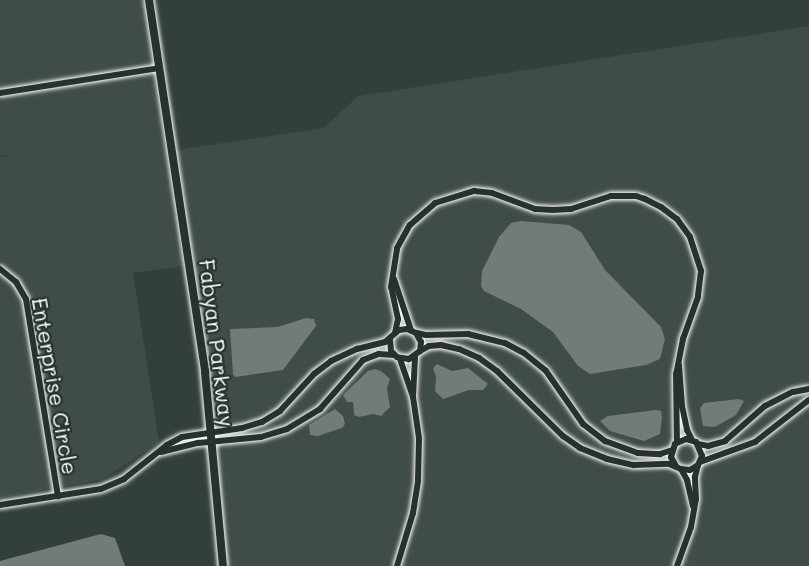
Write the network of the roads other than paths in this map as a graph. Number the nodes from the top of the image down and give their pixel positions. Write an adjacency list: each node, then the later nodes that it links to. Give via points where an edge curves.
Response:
1 (149, 0): 2 (main road, Fabyan Parkway)
2 (159, 68): 3 (street); 16 (main road, Fabyan Parkway, via 200,337)
3 (0, 93)
4 (0, 269): 22 (street, Enterprise Circle, via 16,282 26,299)
5 (394, 278): 6 (street); 7 (street, via 391,287 398,320); 12 (street, via 400,240 423,212 442,200 474,191 553,210 571,209 603,197 636,196 677,219 695,248 699,297 683,339)
6 (413, 331): 7 (street, via 403,329); 9 (street, via 421,342); 19 (street, via 426,335 468,334 505,343 540,366 583,424 605,441 645,454)
7 (395, 333): 8 (street)
8 (390, 339): 10 (street); 16 (street, via 331,361 280,411 262,422)
9 (420, 351): 11 (street); 21 (street, via 441,345 479,358 563,436 593,454 627,464)
10 (397, 357): 11 (street); 14 (street); 16 (street, via 379,354 363,360 320,409 295,425 261,437)
11 (415, 357): 14 (street)
12 (679, 365): 17 (street, via 675,385); 18 (street, via 682,406 687,430)
13 (809, 389): 18 (street, via 792,392 765,406 725,441 708,446)
14 (413, 397): 26 (street, via 419,438 418,480)
15 (809, 400): 20 (street, via 754,442)
16 (211, 437): 22 (street, via 182,437 117,482); 25 (main road, Fabyan Parkway)
17 (677, 442): 18 (street); 19 (street)
18 (695, 442): 20 (street, via 702,452)
19 (672, 450): 21 (street, via 672,460)
20 (699, 464): 21 (street, via 690,470); 24 (street)
21 (679, 468): 24 (street, via 687,480)
22 (58, 496): 23 (street, Enterprise Circle)
23 (0, 505)
24 (693, 506): 27 (street, via 689,537)
25 (223, 566)
26 (397, 566)
27 (677, 566)

